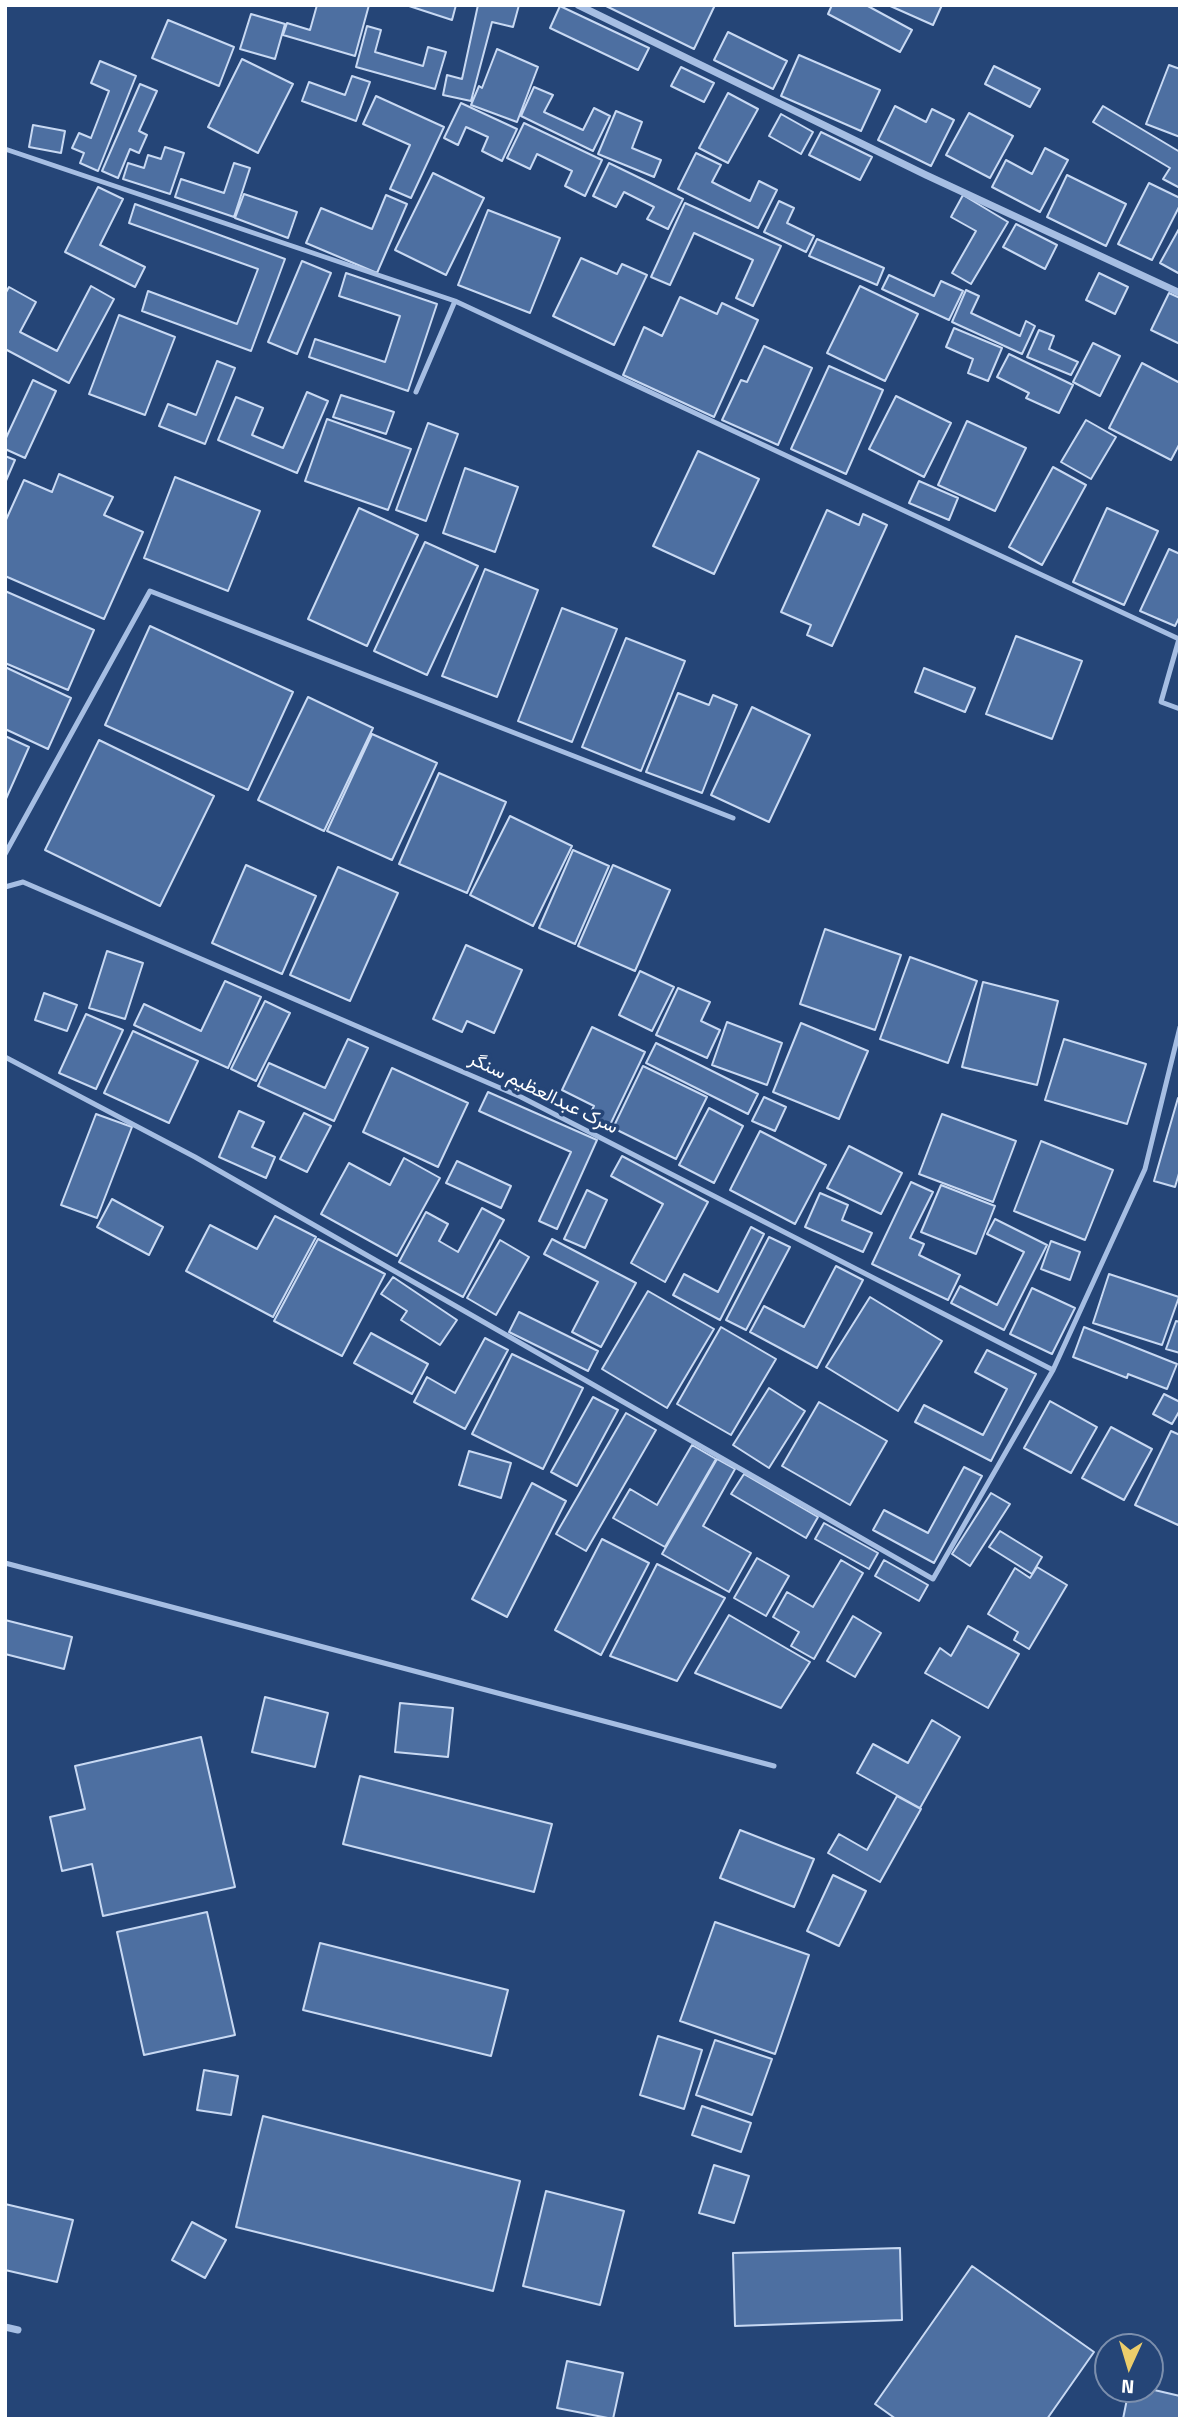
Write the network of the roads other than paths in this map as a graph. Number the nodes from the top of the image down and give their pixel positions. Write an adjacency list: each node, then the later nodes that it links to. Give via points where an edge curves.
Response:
1 (578, 5): 3 (street)
2 (5, 149): 4 (lane)
3 (1180, 293)
4 (455, 301): 5 (lane); 6 (lane, via 1178,639 1161,702)
5 (416, 392)
6 (1180, 709)
7 (733, 818): 8 (lane, via 150,591)
8 (5, 854)
9 (5, 887): 12 (lane, سرک عبدالعظیم سنگر, via 23,882 521,1097)
10 (1180, 1027): 12 (lane, via 1145,1169)
11 (5, 1057): 12 (lane, via 195,1157 933,1579)
12 (1053, 1370)
13 (5, 1563): 14 (lane)
14 (774, 1766)
15 (5, 2327): 16 (street)
16 (18, 2330)

